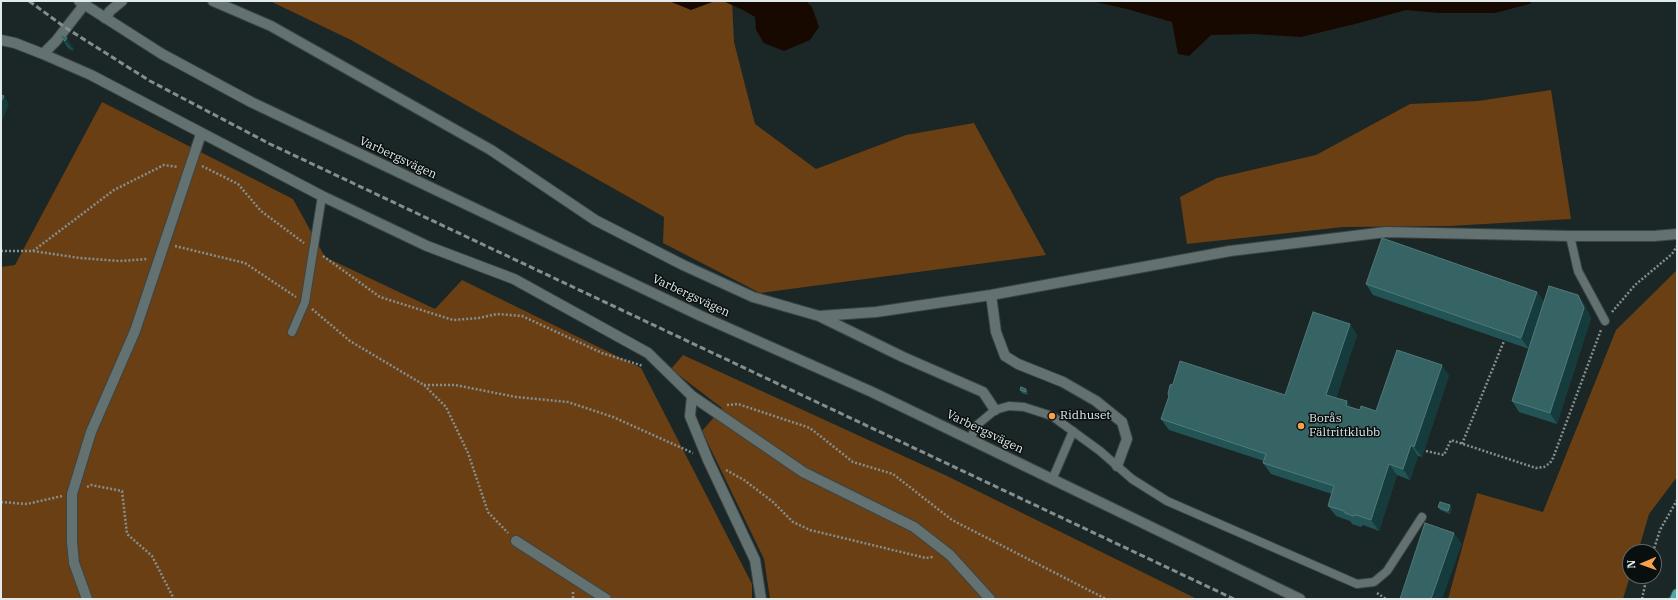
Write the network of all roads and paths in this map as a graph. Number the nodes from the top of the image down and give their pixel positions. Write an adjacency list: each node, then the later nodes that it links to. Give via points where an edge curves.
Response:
1 (122, 1): 4 (street)
2 (213, 1): 20 (street, via 271,26 491,150 595,220 753,297)
3 (82, 3): 4 (street, Varbergsvägen); 6 (street, via 56,41)
4 (105, 18): 30 (street, Varbergsvägen, via 162,54 251,102 701,316)
5 (1, 40): 6 (street)
6 (43, 54): 7 (street, via 91,75)
7 (201, 134): 8 (street); 9 (street)
8 (190, 168): 12 (street); 14 (path, via 201,165 238,184 261,211); 16 (path, via 164,165 114,190)
9 (322, 196): 14 (lane); 26 (street, via 428,246 514,279 535,290 648,353)
10 (1677, 234): 11 (street)
11 (1570, 236): 18 (street, via 1386,232 1230,251); 21 (lane, via 1578,271)
12 (164, 244): 17 (street); 19 (path, via 245,263)
13 (1677, 246): 21 (path, via 1672,254 1635,285)
14 (312, 249): 19 (lane); 24 (path, via 380,297 453,320 497,314 522,316 602,353)
15 (1, 251): 16 (path)
16 (32, 251): 17 (path, via 120,262)
17 (159, 259): 36 (street, via 135,331 91,432)
18 (991, 294): 20 (street, via 876,312); 34 (street, via 996,332 1005,356 1063,382 1096,401 1122,422 1127,439)
19 (304, 302): 22 (lane); 25 (path, via 350,341)
20 (819, 316): 28 (street, via 983,392)
21 (1605, 321): 31 (path, via 1550,463 1536,468)
22 (292, 332)
23 (1504, 341): 31 (path)
24 (647, 367)
25 (424, 385): 33 (path, via 455,384 516,397 568,402 613,417); 40 (path, via 446,407 468,453 488,512)
26 (692, 396): 27 (street); 33 (street, via 690,416)
27 (706, 405): 42 (street, via 803,472 914,527); 50 (path, via 738,404 810,428 853,462 893,474 952,520)
28 (995, 410): 29 (lane, via 1009,406 1024,407 1052,416); 30 (lane, via 977,425)
29 (1073, 431): 34 (lane); 35 (lane)
30 (970, 438): 35 (street, Varbergsvägen)
31 (1462, 444): 32 (path, via 1451,440 1444,455)
32 (1426, 451)
33 (708, 460): 42 (path, via 744,480 773,502 793,522 810,530 926,558); 48 (street, via 755,560)
34 (1117, 466): 39 (lane, via 1132,479 1167,501 1357,584 1374,582 1387,571)
35 (1052, 480): 51 (street, Varbergsvägen)
36 (72, 494): 38 (path, via 27,504); 45 (street, via 74,563); 46 (path, via 91,485 122,491 127,534 152,556)
37 (1677, 500): 41 (path, via 1660,530)
38 (1, 502)
39 (1422, 517)
40 (516, 541): 47 (street)
41 (1656, 544)
42 (950, 555): 49 (street)
43 (1645, 584): 52 (path)
44 (1677, 594): 53 (main road)
45 (86, 599)
46 (174, 599)
47 (606, 599)
48 (762, 599)
49 (990, 599)
50 (1106, 599)
51 (1300, 599)
52 (1642, 599)
53 (1675, 599)

